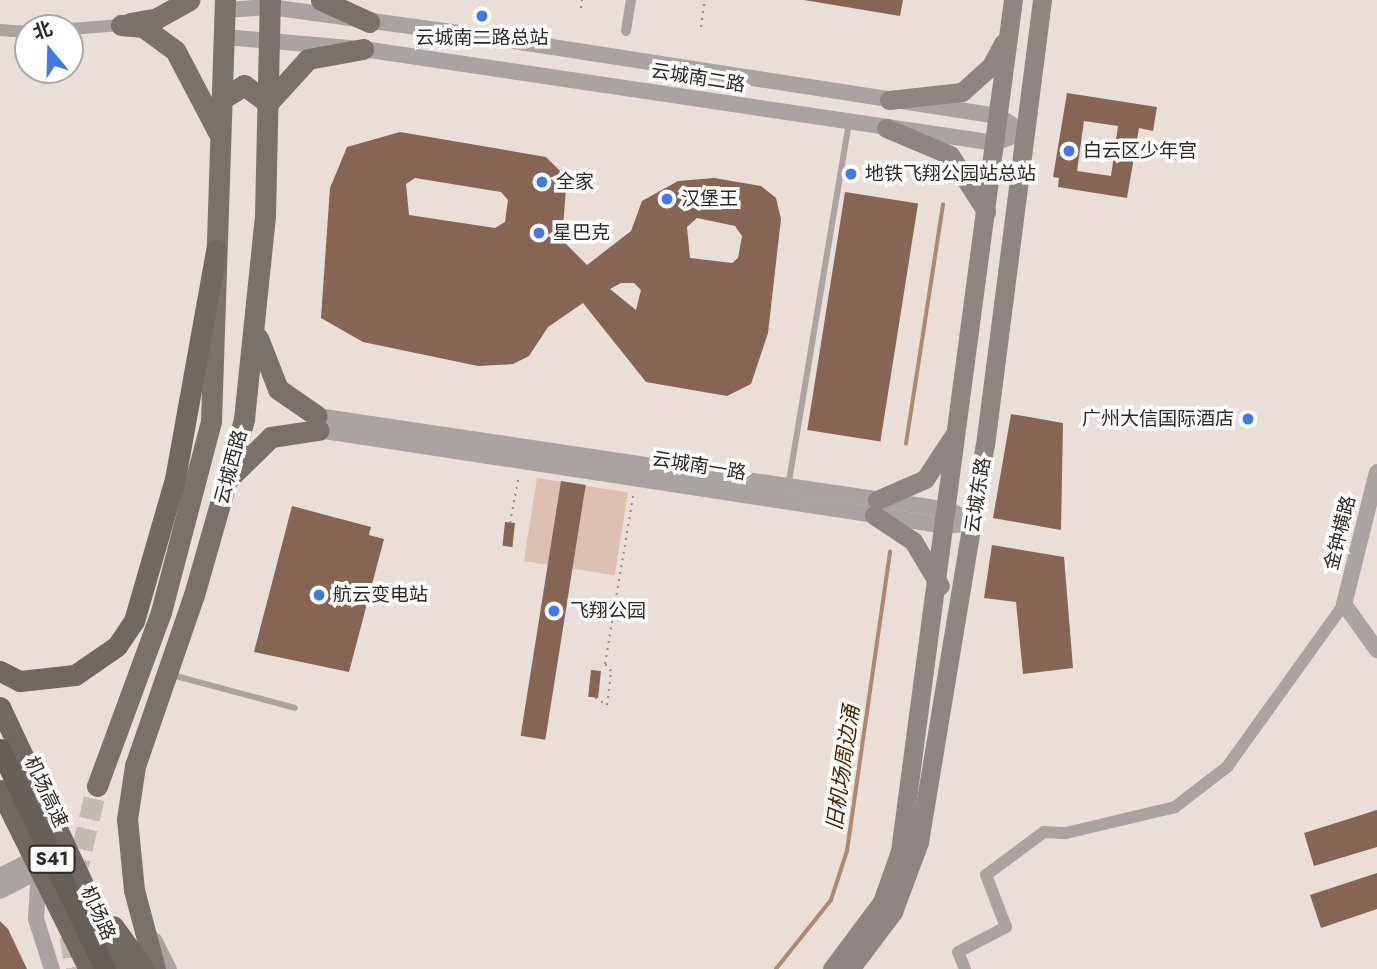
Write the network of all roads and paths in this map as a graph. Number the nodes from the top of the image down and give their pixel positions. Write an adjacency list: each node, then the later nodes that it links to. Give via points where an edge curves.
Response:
1 (189, 0): 12 (main road, via 158,18)
2 (321, 0): 11 (main road)
3 (582, 0): 10 (path)
4 (631, 0): 15 (street)
5 (705, 0): 13 (path)
6 (1013, 0): 16 (main road, 云城东路)
7 (1042, 0): 27 (main road, 云城东路)
8 (270, 4): 9 (street, 云城南二路); 11 (street, 云城南二路); 18 (main road, 云城西路)
9 (225, 5): 17 (main road, 云城西路)
10 (581, 8)
11 (369, 22): 20 (street, 云城南二路)
12 (121, 24): 14 (street); 28 (main road, via 143,27 175,50)
13 (701, 27)
14 (84, 28)
15 (626, 31)
16 (1009, 32): 22 (main road, via 991,66 962,92); 24 (main road, 云城东路)
17 (225, 37): 18 (street, 云城南二路); 21 (main road, 云城西路)
18 (269, 38): 19 (street, 云城南二路); 23 (main road, 云城西路)
19 (363, 49): 23 (main road, via 308,59); 25 (street, 云城南二路)
20 (855, 94): 22 (street, 云城南二路); 25 (street, via 863,113)
21 (222, 99): 23 (main road, via 244,85); 28 (main road, 云城西路)
22 (890, 100): 24 (street, 云城南二路)
23 (268, 103): 32 (main road, 云城西路)
24 (998, 116): 27 (street); 29 (main road, 云城东路)
25 (849, 122): 26 (street, 云城南二路); 41 (lane)
26 (886, 128): 29 (street, 云城南二路); 30 (main road, via 950,155)
27 (1024, 132): 29 (street); 36 (main road, 云城东路)
28 (221, 139): 31 (main road, 云城西路)
29 (995, 144): 30 (main road, 云城东路)
30 (986, 211): 33 (main road, 云城东路)
31 (216, 250): 49 (highway, via 175,479 134,621 117,646 75,675 20,681); 55 (main road, 云城西路, via 216,372 196,490 161,612)
32 (255, 330): 34 (main road, via 278,389); 40 (main road, 云城西路, via 244,419)
33 (960, 417): 35 (main road, 云城东路); 42 (main road, via 951,445 925,479)
34 (317, 423): 37 (street, 云城南一路); 40 (main road, via 271,437); 41 (street, 云城南一路)
35 (957, 443): 36 (main road, via 971,456); 43 (main road, 云城东路)
36 (985, 445): 44 (main road, 云城东路)
37 (521, 460): 39 (street, 云城南一路); 45 (path)
38 (1377, 472): 47 (street, 金钟横路)
39 (636, 478): 42 (street, 云城南一路); 51 (path, via 605,664 611,671 607,705)
40 (228, 480): 50 (main road, 云城西路)
41 (788, 488): 42 (street, 云城南一路)
42 (875, 508): 43 (street, 云城南一路); 46 (main road, via 914,541)
43 (948, 518): 44 (street, 云城南一路); 46 (main road, 云城东路)
44 (974, 522): 70 (main road, 云城东路, via 913,867 893,912)
45 (510, 523)
46 (940, 586): 69 (main road, 云城东路, via 900,850 882,902)
47 (1344, 604): 48 (street); 71 (street, via 1227,767 1185,799 1066,833 1044,832 986,875 1006,927 958,952)
48 (1376, 645)
49 (0, 671)
50 (167, 673): 53 (lane); 61 (main road, 云城西路, via 135,766 127,819)
51 (595, 698)
52 (0, 707): 60 (highway, 机场路)
53 (295, 708)
54 (0, 749): 64 (highway, 机场高速 / S41, bridge)
55 (97, 786)
56 (0, 790): 57 (highway, 机场路)
57 (36, 865): 58 (street); 59 (street); 60 (street, via 70,877); 62 (street, via 36,919); 63 (highway, 机场路)
58 (0, 876)
59 (0, 891)
60 (97, 909): 65 (highway, 机场路); 66 (highway)
61 (142, 919): 67 (main road, 云城西路); 68 (street)
62 (52, 969)
63 (89, 969)
64 (105, 969)
65 (123, 969)
66 (144, 969)
67 (156, 969)
68 (169, 969)
69 (832, 969)
70 (850, 969)
71 (965, 969)

